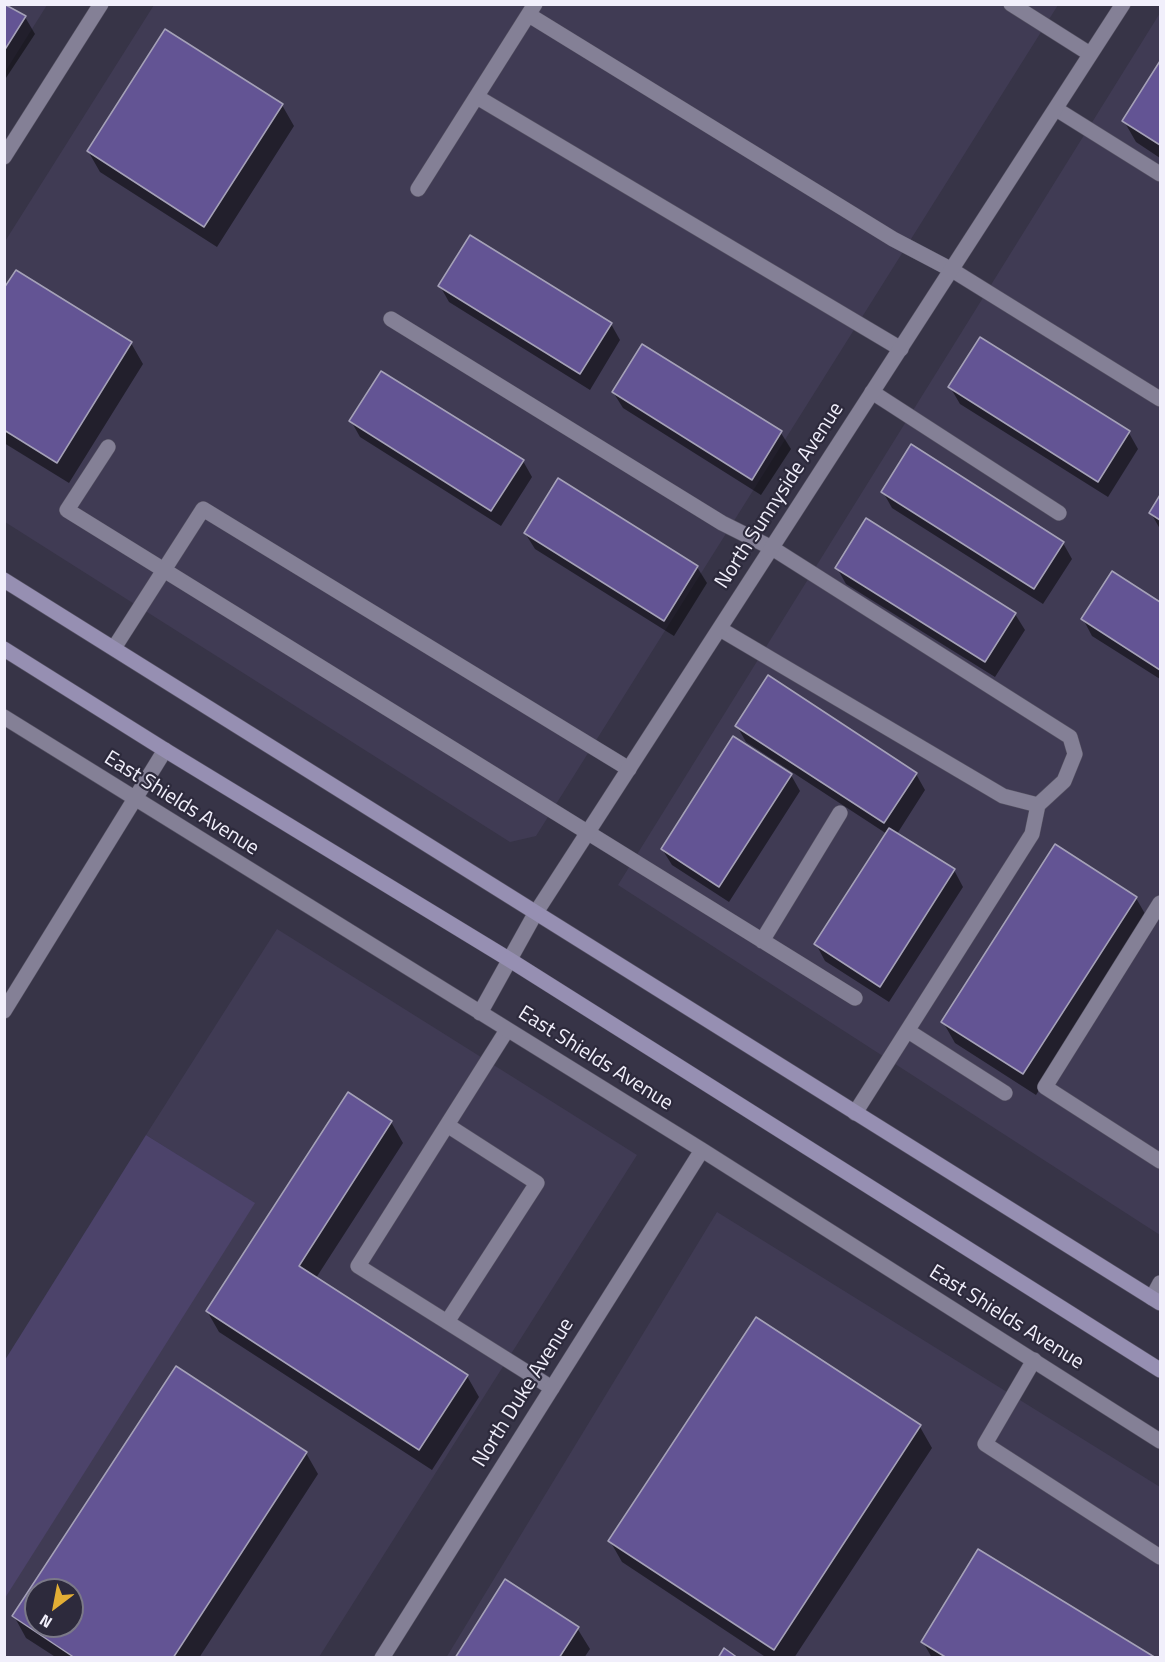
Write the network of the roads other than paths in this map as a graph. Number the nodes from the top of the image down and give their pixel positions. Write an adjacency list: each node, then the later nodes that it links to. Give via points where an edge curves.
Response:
1 (101, 4): 8 (street)
2 (1123, 4): 5 (street, North Sunnyside Avenue)
3 (1021, 7): 5 (street)
4 (532, 10): 6 (street); 11 (street, via 893,239)
5 (1090, 54): 7 (street, North Sunnyside Avenue)
6 (477, 97): 10 (street); 13 (street)
7 (1056, 109): 9 (street); 11 (street, North Sunnyside Avenue)
8 (4, 157)
9 (1161, 174)
10 (418, 189)
11 (952, 270): 13 (street, North Sunnyside Avenue); 15 (street)
12 (391, 319): 18 (street, via 722,523)
13 (901, 349): 14 (street, North Sunnyside Avenue)
14 (872, 393): 17 (street); 18 (street, North Sunnyside Avenue)
15 (1161, 399)
16 (108, 447): 19 (street, via 67,510)
17 (1059, 513)
18 (772, 548): 21 (street, North Sunnyside Avenue); 28 (street, via 1070,737 1075,754 1064,781)
19 (163, 570): 22 (street); 26 (street, via 202,509); 30 (street)
20 (4, 580): 22 (main road)
21 (720, 629): 26 (street, North Sunnyside Avenue); 28 (street, via 1003,796)
22 (114, 648): 32 (main road)
23 (4, 649): 25 (main road, East Shields Avenue)
24 (4, 717): 27 (street, East Shields Avenue)
25 (165, 750): 27 (street); 34 (main road, East Shields Avenue)
26 (629, 769): 30 (street, North Sunnyside Avenue)
27 (134, 800): 36 (street); 37 (street, East Shields Avenue)
28 (1038, 805): 39 (street, via 1032,834)
29 (840, 813): 33 (street)
30 (588, 833): 32 (street, North Sunnyside Avenue); 33 (street)
31 (1161, 903): 44 (street, via 1045,1087)
32 (536, 914): 34 (street, North Sunnyside Avenue); 41 (main road)
33 (762, 941): 35 (street)
34 (510, 960): 37 (street, North Sunnyside Avenue); 49 (main road, East Shields Avenue)
35 (855, 998)
36 (4, 1011)
37 (480, 1013): 38 (street, East Shields Avenue)
38 (507, 1030): 42 (street); 43 (street, East Shields Avenue)
39 (908, 1031): 40 (street); 41 (street)
40 (1005, 1094)
41 (855, 1113): 46 (main road)
42 (447, 1125): 47 (street, via 358,1266); 47 (street, via 537,1183)
43 (702, 1150): 48 (street, East Shields Avenue); 50 (street, North Duke Avenue)
44 (1161, 1161)
45 (1161, 1283): 46 (street)
46 (1156, 1300)
47 (447, 1322): 50 (street)
48 (1034, 1360): 51 (street, East Shields Avenue); 52 (street, via 986,1444)
49 (1161, 1370)
50 (552, 1388): 53 (street, North Duke Avenue)
51 (1161, 1440)
52 (1161, 1557)
53 (382, 1658)

